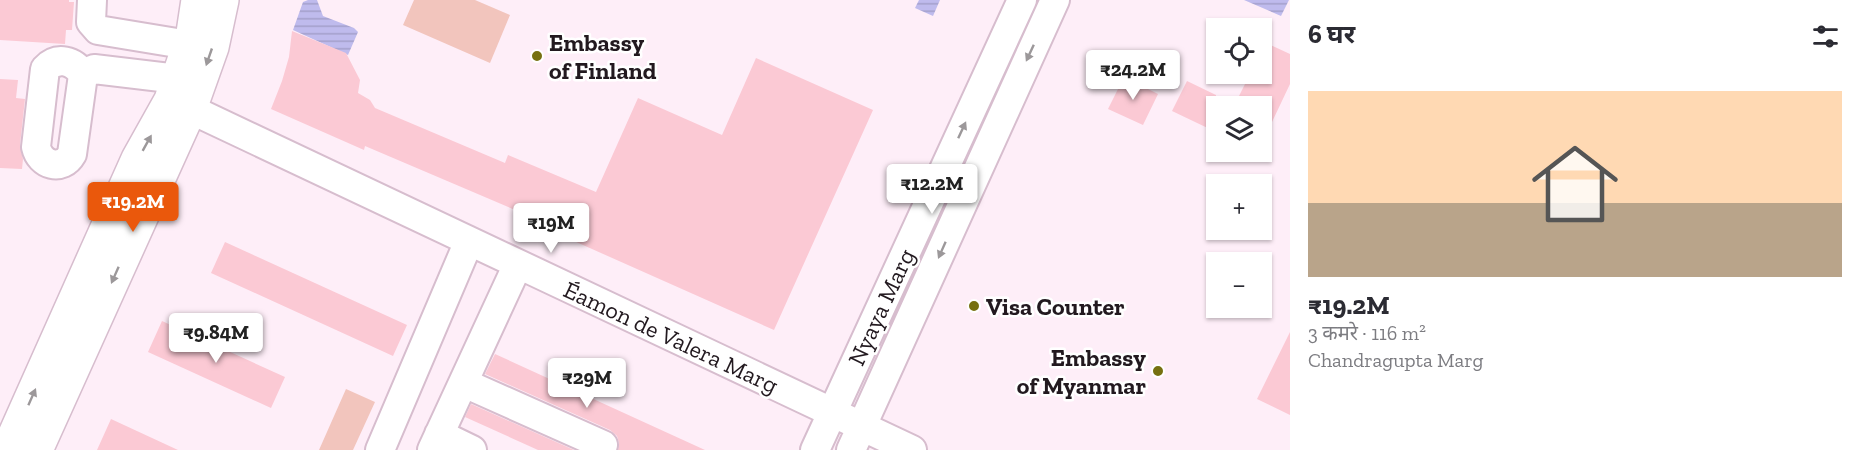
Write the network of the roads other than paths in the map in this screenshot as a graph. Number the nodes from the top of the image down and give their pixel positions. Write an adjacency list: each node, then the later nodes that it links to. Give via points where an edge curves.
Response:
1 (92, 0): 6 (street, via 91,22)
2 (198, 0): 7 (main road)
3 (222, 0): 8 (main road, one-way to 8, via 212,46)
4 (1020, 0): 12 (street, Nyaya Marg, one-way to 4)
5 (1054, 0): 13 (street, Nyaya Marg, one-way to 13)
6 (98, 30): 7 (street); 8 (street, Éamon de Valera Marg, via 89,72)
7 (189, 45): 8 (main road)
8 (180, 96): 9 (street, Éamon de Valera Marg); 16 (main road, one-way to 8, via 138,159); 17 (main road, one-way to 17)
9 (469, 242): 10 (street, Éamon de Valera Marg); 18 (street)
10 (518, 264): 11 (street); 12 (street, Éamon de Valera Marg)
11 (464, 383): 14 (street); 15 (street)
12 (832, 413): 13 (street, Éamon de Valera Marg); 20 (street, Nyaya Marg)
13 (857, 439): 21 (street, Éamon de Valera Marg)
14 (436, 442): 19 (street)
15 (603, 446)
16 (8, 450)
17 (36, 450)
18 (380, 450)
19 (472, 450)
20 (815, 450)
21 (912, 450)

